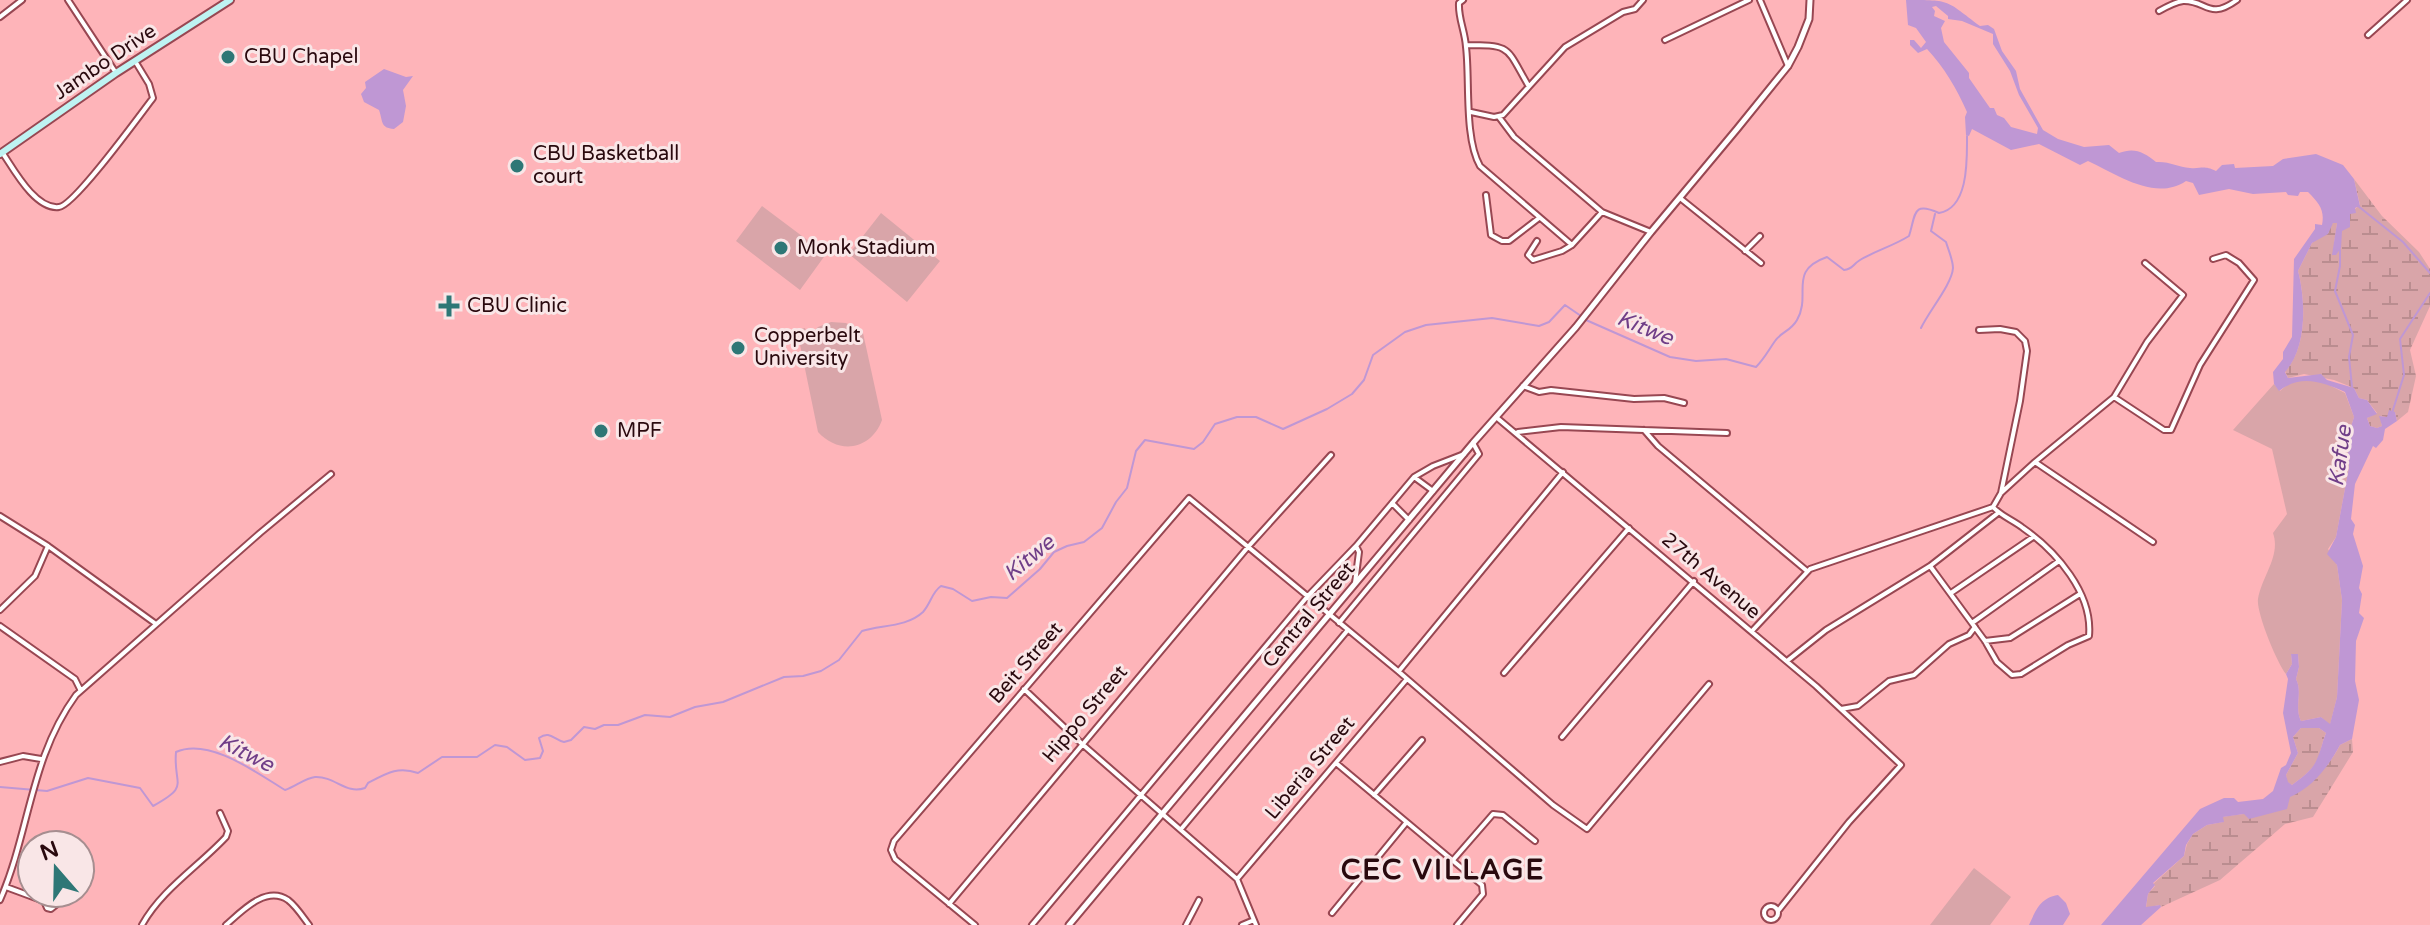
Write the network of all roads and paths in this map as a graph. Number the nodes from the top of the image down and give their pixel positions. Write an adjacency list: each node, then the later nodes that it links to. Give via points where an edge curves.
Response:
1 (22, 0): 12 (street)
2 (68, 0): 18 (street)
3 (230, 0): 16 (main road, Jambo Drive)
4 (1463, 0): 15 (street, via 1459,16)
5 (1643, 0): 19 (street, via 1573,40)
6 (1749, 0): 14 (street)
7 (1760, 0): 17 (street)
8 (1810, 0): 17 (street, Central Street, via 1805,34)
9 (2237, 0): 11 (street, via 2224,9 2184,1)
10 (2407, 0): 13 (street)
11 (2159, 11)
12 (0, 17)
13 (2368, 35)
14 (1665, 40)
15 (1466, 45): 19 (street, via 1500,45); 20 (street)
16 (135, 61): 18 (main road, Jambo Drive); 22 (street, via 153,98 65,205 41,202)
17 (1788, 66): 24 (street, Central Street)
18 (116, 73): 22 (main road, Jambo Drive)
19 (1528, 85): 21 (street)
20 (1469, 111): 21 (street); 26 (street, via 1480,166)
21 (1499, 117): 25 (street, via 1514,137)
22 (1, 153)
23 (1486, 195): 26 (street, via 1495,238 1509,241)
24 (1680, 198): 27 (street, Central Street); 31 (street)
25 (1602, 212): 27 (street); 30 (street)
26 (1539, 218): 30 (street)
27 (1651, 232): 36 (street, Central Street)
28 (1760, 236): 31 (street)
29 (1537, 241): 30 (street, via 1528,255 1533,260)
30 (1572, 245)
31 (1745, 251): 33 (street)
32 (2213, 259): 37 (street, via 2226,255 2254,280 2200,365 2171,430)
33 (1761, 263)
34 (2145, 263): 37 (street, via 2183,295)
35 (1979, 330): 51 (street, via 2016,332 2027,351)
36 (1523, 386): 38 (street, via 1539,392); 39 (street, Central Street)
37 (2114, 397): 46 (street)
38 (1684, 403)
39 (1496, 417): 41 (street, 27th Avenue); 43 (street, Central Street)
40 (1644, 430): 41 (street, via 1561,427); 42 (street); 65 (street)
41 (1518, 432): 47 (street, 27th Avenue)
42 (1727, 433)
43 (1473, 443): 44 (street, Central Street); 73 (street, via 1479,454)
44 (1464, 454): 49 (street); 50 (street, Central Street)
45 (1331, 455): 62 (street, Hippo Street)
46 (2035, 462): 51 (street); 59 (street)
47 (1563, 472): 57 (street, 27th Avenue); 81 (street)
48 (331, 474): 74 (street)
49 (1414, 477): 50 (street); 52 (street)
50 (1433, 491): 56 (street, Central Street)
51 (2001, 493): 53 (street)
52 (1392, 503): 56 (street); 61 (street)
53 (1993, 507): 54 (street); 65 (street)
54 (1998, 513): 58 (street); 64 (street)
55 (0, 516): 60 (street)
56 (1409, 520): 67 (street, Central Street)
57 (1629, 528): 66 (street, 27th Avenue); 82 (street)
58 (2033, 537): 63 (street); 68 (street)
59 (2153, 542)
60 (48, 546): 71 (street, via 35,576); 74 (street)
61 (1356, 546): 67 (street); 70 (street)
62 (1248, 547): 70 (street); 86 (street, Beit Street, via 1189,498); 90 (street, Hippo Street)
63 (2059, 561): 69 (street); 75 (street)
64 (1930, 566): 68 (street); 80 (street, via 1826,630)
65 (1807, 571): 78 (street)
66 (1694, 581): 78 (street, 27th Avenue); 88 (street)
67 (1354, 585): 72 (street, Central Street)
68 (1951, 593): 75 (street)
69 (2080, 594): 79 (street, via 2010,638); 79 (street, via 2089,636 2021,674 2005,671)
70 (1307, 597): 72 (street); 94 (street)
71 (0, 610)
72 (1329, 615): 73 (street); 96 (street, Central Street)
73 (1339, 623): 77 (street)
74 (157, 624): 85 (street)
75 (1973, 625): 79 (street); 87 (street, via 1969,635 1949,644 1914,675 1889,681 1858,706)
76 (0, 626): 85 (street, via 75,679)
77 (1348, 630): 81 (street); 99 (street)
78 (1752, 631): 80 (street, 27th Avenue)
79 (1985, 641)
80 (1787, 661): 87 (street, 27th Avenue)
81 (1398, 671): 83 (street)
82 (1504, 673)
83 (1407, 679): 84 (street, via 1587,829); 93 (street, Liberia Street)
84 (1709, 684)
85 (80, 689): 91 (street)
86 (1024, 689): 90 (street); 107 (street, Beit Street, via 894,841 895,859)
87 (1841, 709): 108 (street, 27th Avenue, via 1901,765)
88 (1562, 737)
89 (1422, 740): 95 (street)
90 (1081, 743): 94 (street); 107 (street, Hippo Street)
91 (41, 759): 92 (street, via 23,756); 103 (street)
92 (0, 762)
93 (1336, 763): 95 (street); 102 (street, Liberia Street)
94 (1142, 794): 96 (street); 116 (street)
95 (1374, 795): 98 (street)
96 (1163, 812): 99 (street); 117 (street, Central Street)
97 (220, 813): 112 (street, via 226,837)
98 (1406, 823): 101 (street); 109 (street)
99 (1182, 828): 102 (street)
100 (1535, 841): 101 (street, via 1503,815 1493,814)
101 (1453, 860): 120 (street, via 1484,889)
102 (1237, 879): 110 (street)
103 (6, 887): 104 (street); 105 (street)
104 (16, 891)
105 (0, 900)
106 (1199, 900): 118 (street)
107 (949, 904): 115 (street)
108 (1778, 911): 111 (street); 111 (street, via 1765,908)
109 (1332, 913)
110 (1255, 923): 119 (street)
111 (1767, 923)
112 (142, 925)
113 (226, 925): 114 (street, via 262,897 272,896 289,901)
114 (309, 925)
115 (975, 925)
116 (1032, 925)
117 (1069, 925)
118 (1186, 925)
119 (1242, 925)
120 (1457, 925)

